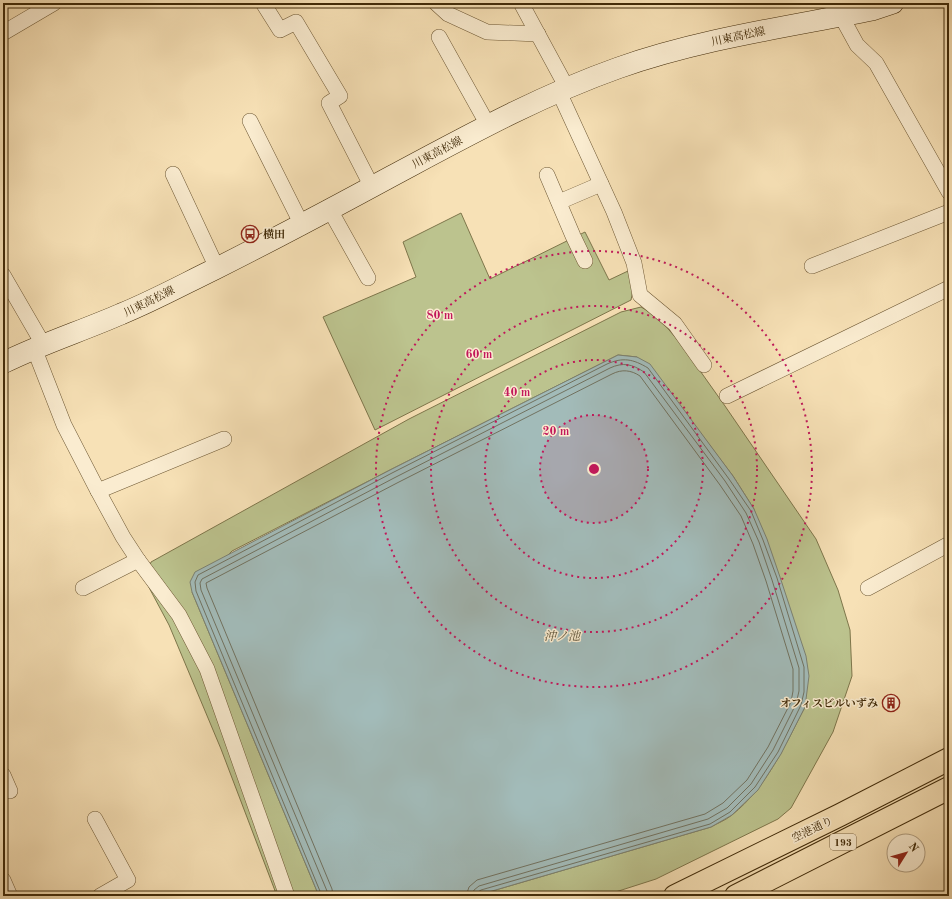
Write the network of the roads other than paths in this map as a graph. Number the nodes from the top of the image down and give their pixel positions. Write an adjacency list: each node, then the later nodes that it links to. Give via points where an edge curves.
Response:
1 (54, 3): 7 (street)
2 (263, 3): 16 (street, via 280,30 296,22 340,96 328,103)
3 (436, 3): 8 (street, via 448,14 487,32)
4 (521, 3): 8 (street)
5 (893, 3): 6 (main road, 川東高松線, via 872,10)
6 (838, 9): 10 (main road, 川東高松線, via 666,53 617,68); 17 (street, via 857,45 876,63)
7 (3, 33)
8 (538, 34): 10 (street)
9 (439, 37): 12 (street)
10 (563, 90): 12 (main road, 川東高松線); 15 (street)
11 (250, 121): 21 (street)
12 (488, 125): 16 (main road, 川東高松線)
13 (173, 174): 24 (street)
14 (547, 175): 18 (street)
15 (601, 184): 18 (street); 30 (street, via 634,263 640,295 675,324)
16 (372, 187): 19 (main road, 川東高松線)
17 (949, 192)
18 (559, 202): 22 (street)
19 (330, 210): 21 (main road, 川東高松線); 26 (street)
20 (949, 212): 23 (street)
21 (302, 225): 24 (main road, 川東高松線)
22 (585, 261)
23 (812, 266)
24 (216, 268): 28 (main road, 川東高松線, via 122,314)
25 (3, 275): 28 (street)
26 (368, 278)
27 (949, 288): 31 (street)
28 (38, 346): 29 (main road, 川東高松線); 33 (street, via 64,425)
29 (3, 363)
30 (704, 365)
31 (728, 396)
32 (224, 440): 33 (street)
33 (98, 491): 35 (street)
34 (949, 544): 37 (street)
35 (138, 560): 36 (street); 44 (street, via 179,615 207,669)
36 (84, 588)
37 (868, 588)
38 (949, 759): 47 (highway, 空港通り / 193)
39 (3, 775): 41 (street)
40 (949, 788): 48 (highway, 193)
41 (10, 790)
42 (95, 819): 46 (street, via 128,880)
43 (3, 880): 45 (street)
44 (283, 895)
45 (10, 896)
46 (100, 896)
47 (675, 896)
48 (736, 896)

